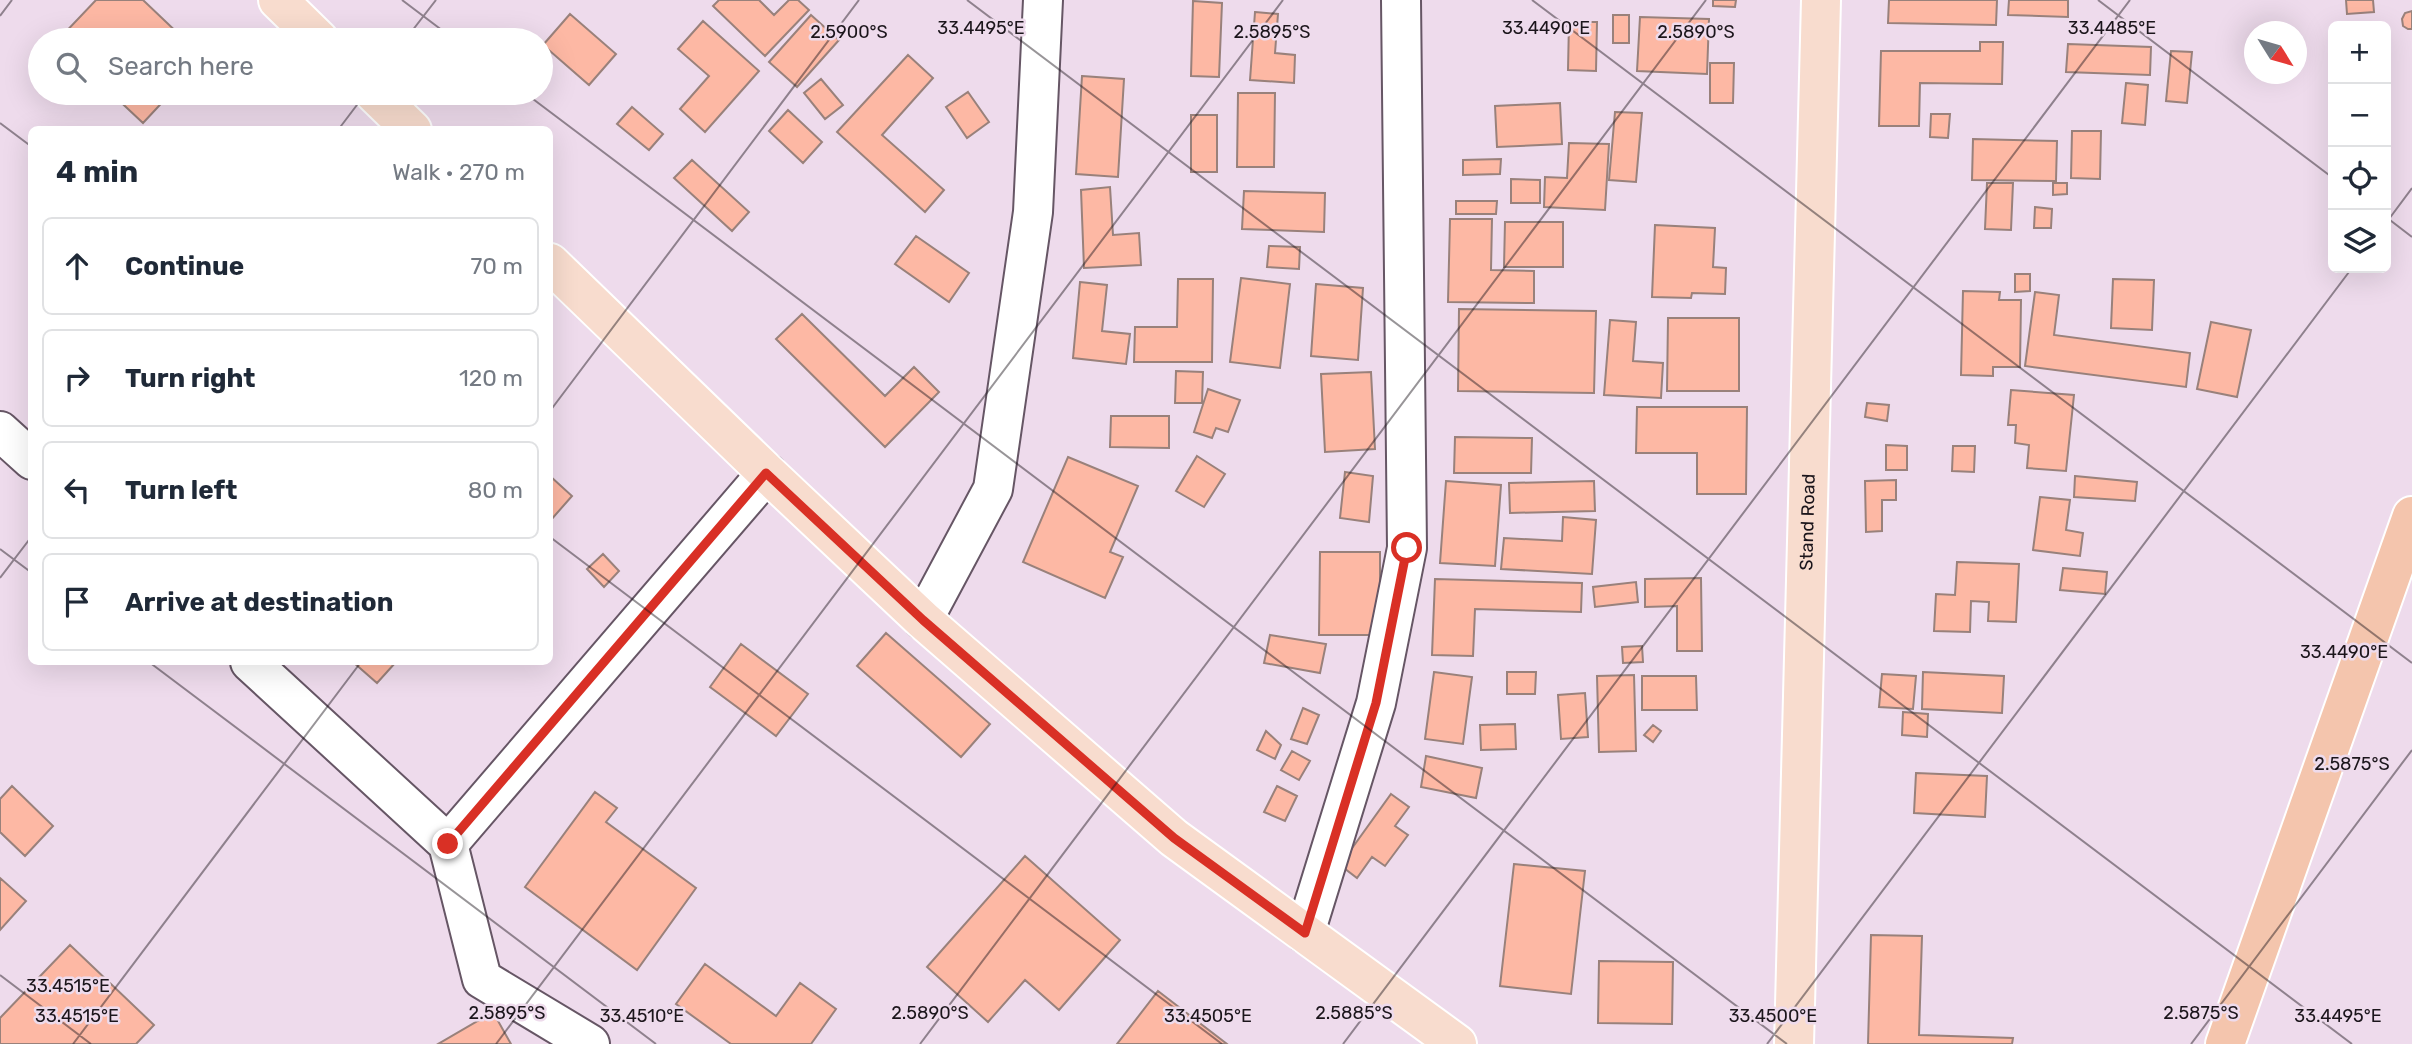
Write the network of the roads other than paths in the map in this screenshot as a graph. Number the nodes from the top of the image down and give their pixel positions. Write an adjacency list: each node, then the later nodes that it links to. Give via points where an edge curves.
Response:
1 (278, 0): 5 (main road)
2 (1043, 0): 13 (street, via 1033,212 993,489)
3 (1401, 0): 16 (street, via 1407,548 1376,703)
4 (1821, 0): 19 (main road, Stand Road)
5 (307, 28)
6 (386, 105): 7 (main road)
7 (408, 126)
8 (553, 266): 11 (main road)
9 (0, 430): 10 (street)
10 (28, 456)
11 (766, 473): 13 (main road); 15 (street)
12 (2412, 516): 20 (highway)
13 (923, 620): 16 (main road, via 1174,838)
14 (253, 665): 15 (street)
15 (448, 844): 17 (street, via 482,979)
16 (1305, 933): 18 (main road)
17 (590, 1044)
18 (1457, 1044)
19 (1794, 1044)
20 (2225, 1044)

